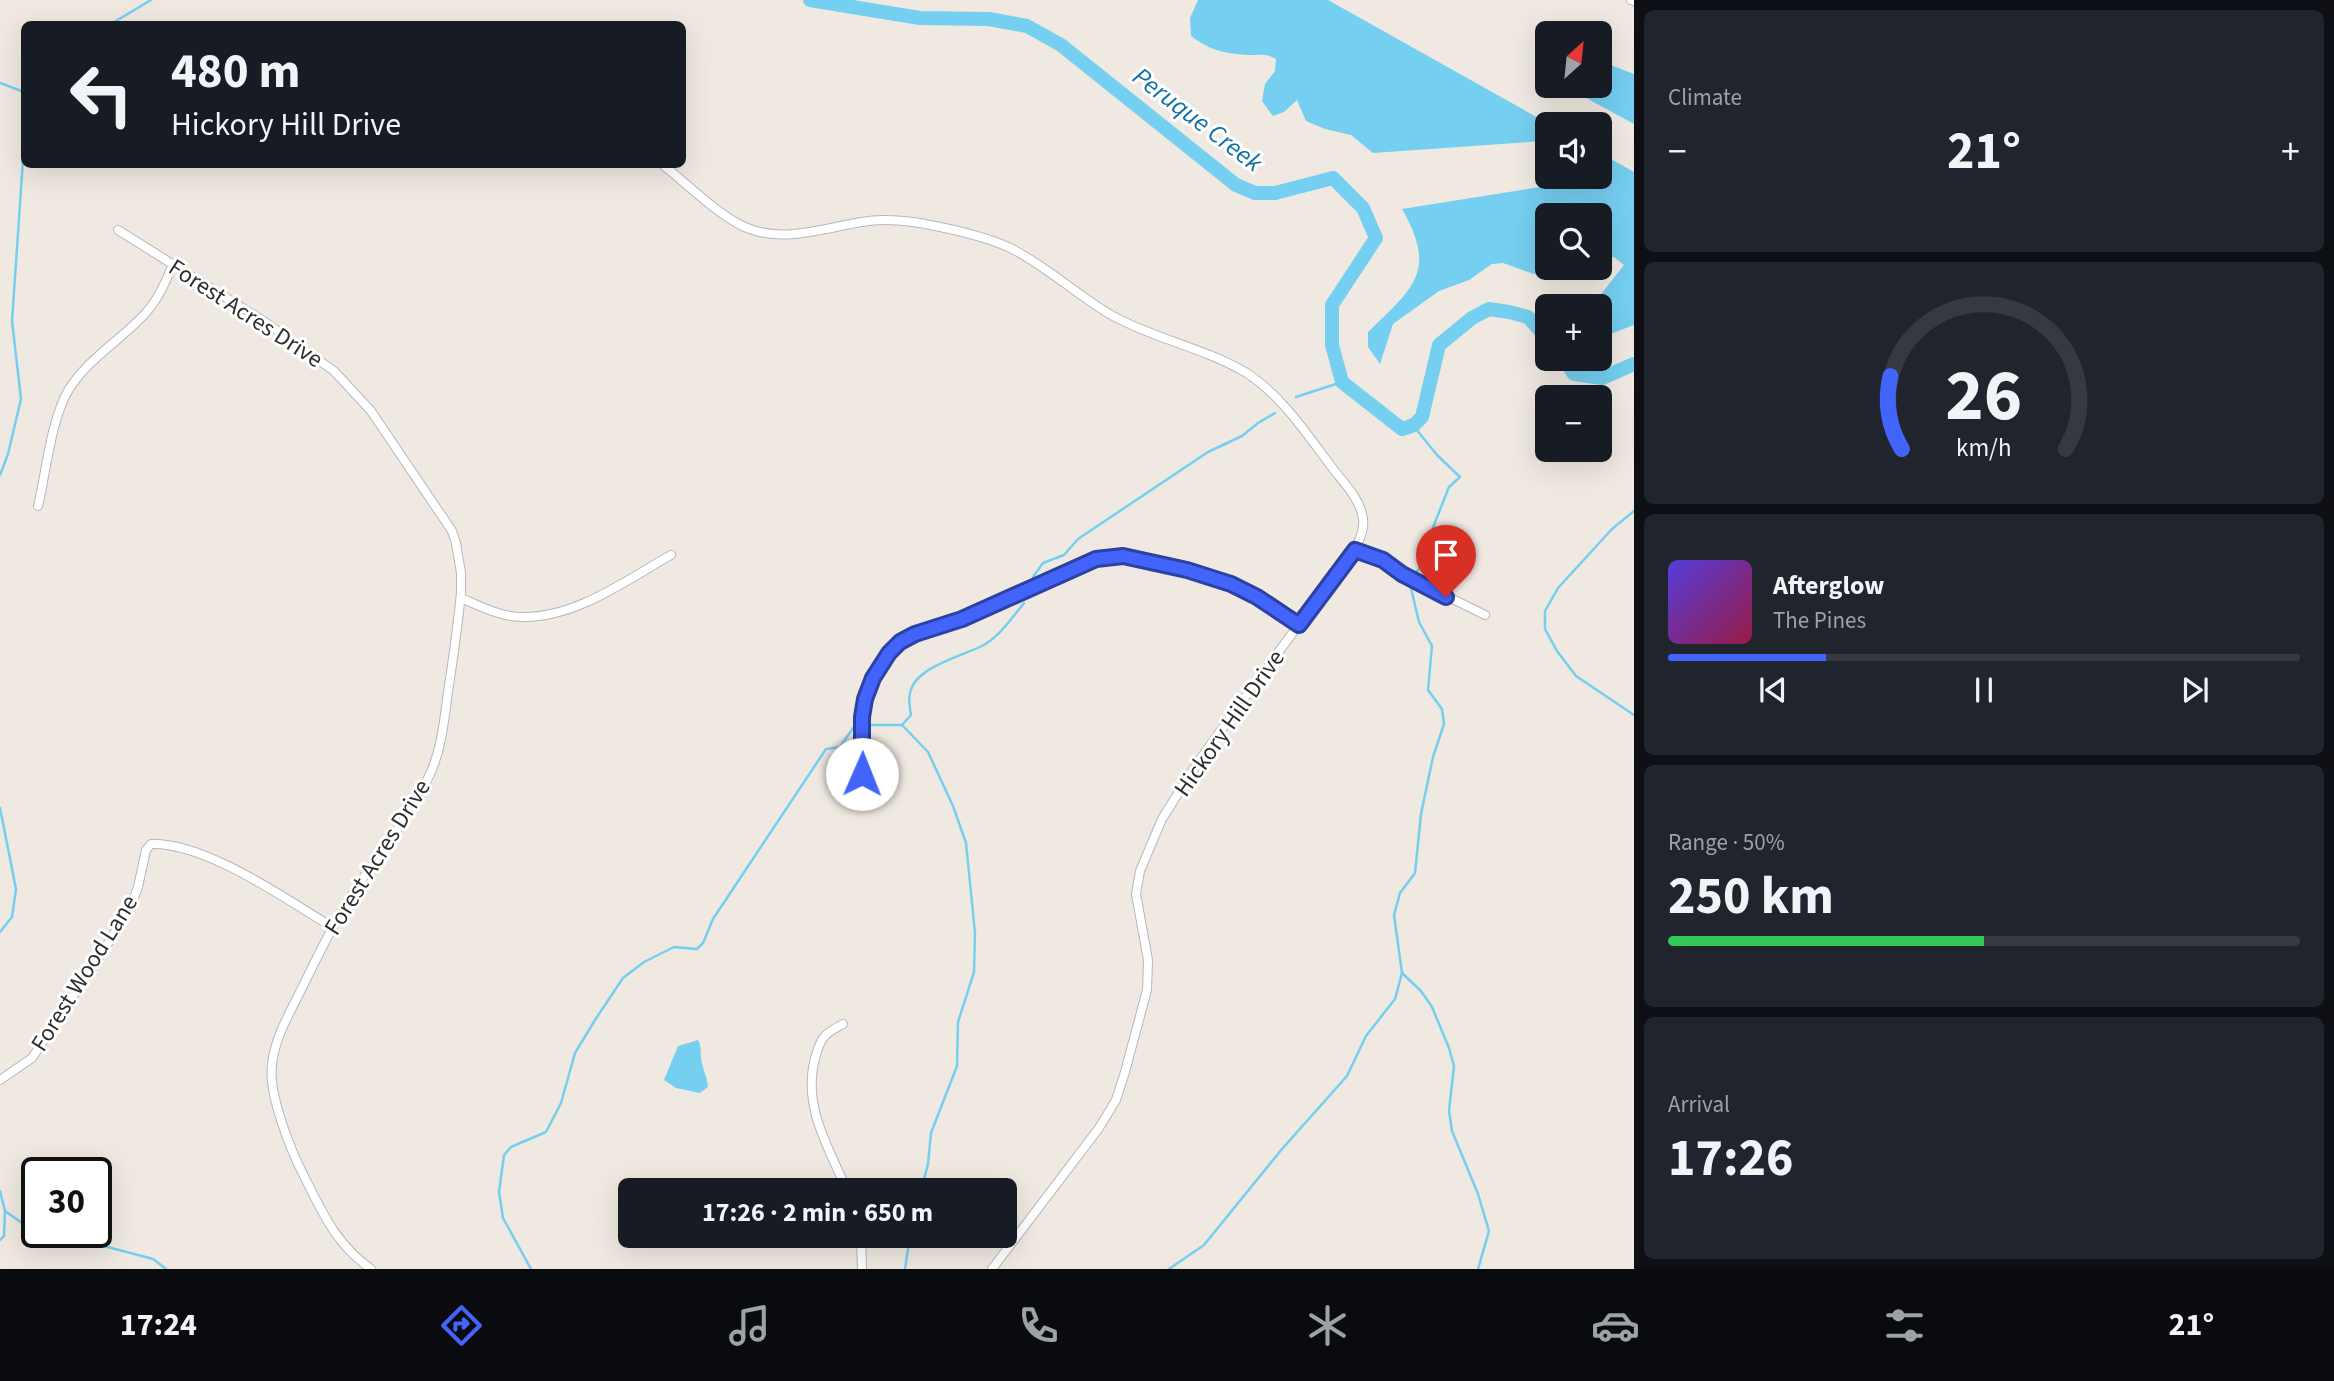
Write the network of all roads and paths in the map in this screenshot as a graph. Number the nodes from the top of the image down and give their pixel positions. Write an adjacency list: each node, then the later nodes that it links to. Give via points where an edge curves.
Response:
1 (667, 168): 5 (street, Hickory Hill Drive, via 728,217 771,234 891,219 995,242 1135,328 1247,373 1273,395 1355,498 1364,526)
2 (118, 230): 3 (street, Forest Acres Drive)
3 (173, 264): 4 (street, via 147,312 84,370 68,391); 7 (street, Forest Acres Drive, via 328,366 371,411 452,531)
4 (38, 506)
5 (1355, 550): 8 (street, via 1383,560); 9 (street, Hickory Hill Drive)
6 (671, 555): 7 (street, via 597,596 546,614 497,613)
7 (461, 598): 11 (street, Forest Acres Drive, via 436,759 407,815)
8 (1485, 615)
9 (1299, 625): 10 (street, via 1231,584 1123,556 1096,559 900,642 878,669 865,699); 18 (street, Hickory Hill Drive, via 1194,768 1163,819 1140,871 1136,894 1148,960 1147,990 1116,1100)
10 (862, 774)
11 (332, 927): 13 (street, Forest Wood Lane, via 234,869 183,848 151,844 130,908 105,948 32,1058); 16 (street, Forest Acres Drive, via 276,1046 271,1067 274,1094 294,1157 326,1221 353,1256)
12 (843, 1024): 14 (street, via 825,1035 813,1065 811,1086 812,1104)
13 (0, 1080)
14 (842, 1178)
15 (861, 1248): 17 (street)
16 (371, 1269)
17 (862, 1269)
18 (992, 1269)

